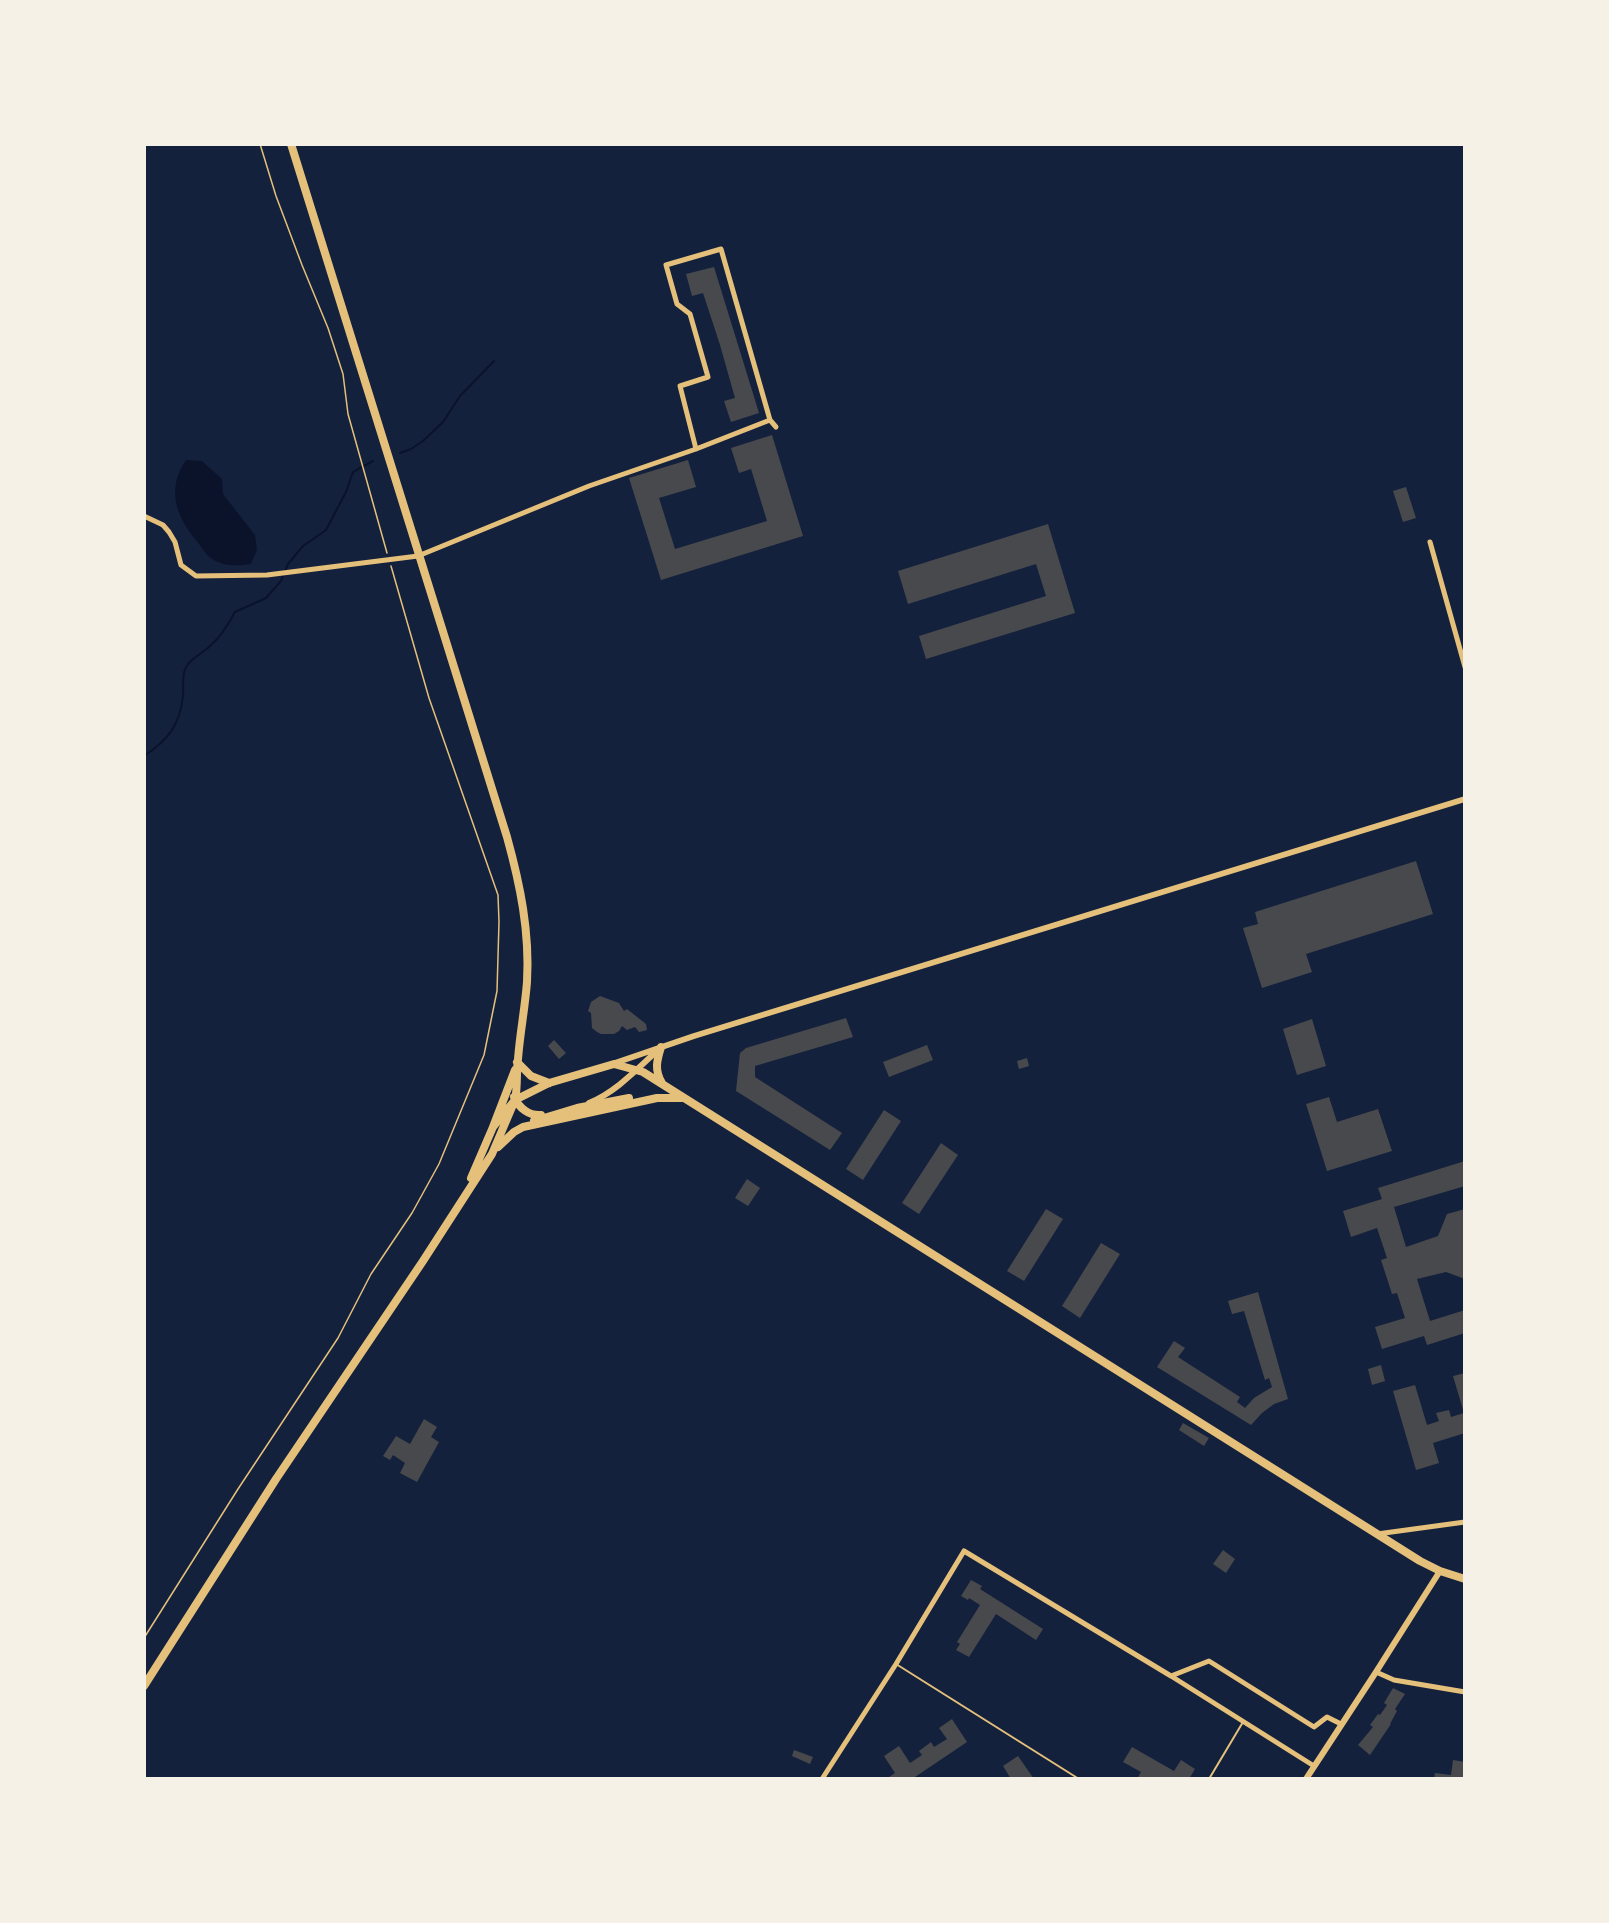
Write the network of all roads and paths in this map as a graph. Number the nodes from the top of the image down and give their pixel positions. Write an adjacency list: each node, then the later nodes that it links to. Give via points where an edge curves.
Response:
1 (260, 144): 9 (path, via 343,374 348,414)
2 (291, 144): 8 (main road)
3 (770, 420): 4 (street); 5 (street); 5 (street, via 721,249 666,265 677,304 690,314 708,377 680,387)
4 (776, 427)
5 (696, 449): 8 (street, via 589,486)
6 (144, 516): 9 (street, via 169,532 181,566 189,573 207,577 267,575)
7 (1430, 542): 10 (street)
8 (418, 556): 9 (street); 13 (main road, via 507,837 523,901 527,980)
9 (388, 559): 31 (path, via 429,698 498,895 497,991 484,1056 439,1164 412,1213 371,1274 338,1338)
10 (1465, 667)
11 (1465, 799): 12 (street)
12 (662, 1047): 14 (street); 15 (street); 18 (main road, via 656,1066)
13 (517, 1062): 16 (main road); 17 (main road, via 531,1076); 20 (main road)
14 (614, 1064): 15 (main road); 17 (main road)
15 (636, 1070): 18 (main road); 21 (street, via 602,1098)
16 (514, 1072): 20 (main road); 23 (main road)
17 (549, 1083): 20 (main road)
18 (662, 1083): 19 (main road)
19 (682, 1098): 21 (main road, via 655,1093); 24 (main road, via 647,1100); 28 (main road)
20 (515, 1100): 22 (main road, via 533,1115); 23 (main road); 25 (main road)
21 (577, 1108): 22 (main road)
22 (548, 1115): 24 (main road)
23 (493, 1128): 26 (main road)
24 (518, 1129): 25 (main road)
25 (492, 1154): 26 (main road)
26 (460, 1203): 35 (main road)
27 (1465, 1522): 28 (street)
28 (1377, 1534): 29 (main road)
29 (1440, 1571): 30 (main road); 33 (street)
30 (1465, 1579)
31 (144, 1638)
32 (896, 1664): 34 (street, via 964,1551); 40 (street); 41 (lane)
33 (1376, 1672): 36 (street, via 1394,1680); 38 (street)
34 (1171, 1676): 37 (street); 38 (street, via 1209,1661 1314,1727 1327,1717)
35 (144, 1686)
36 (1465, 1692)
37 (1244, 1722): 39 (street); 42 (lane)
38 (1341, 1724): 39 (street)
39 (1314, 1766): 43 (street)
40 (822, 1779)
41 (1079, 1779)
42 (1209, 1779)
43 (1306, 1779)

